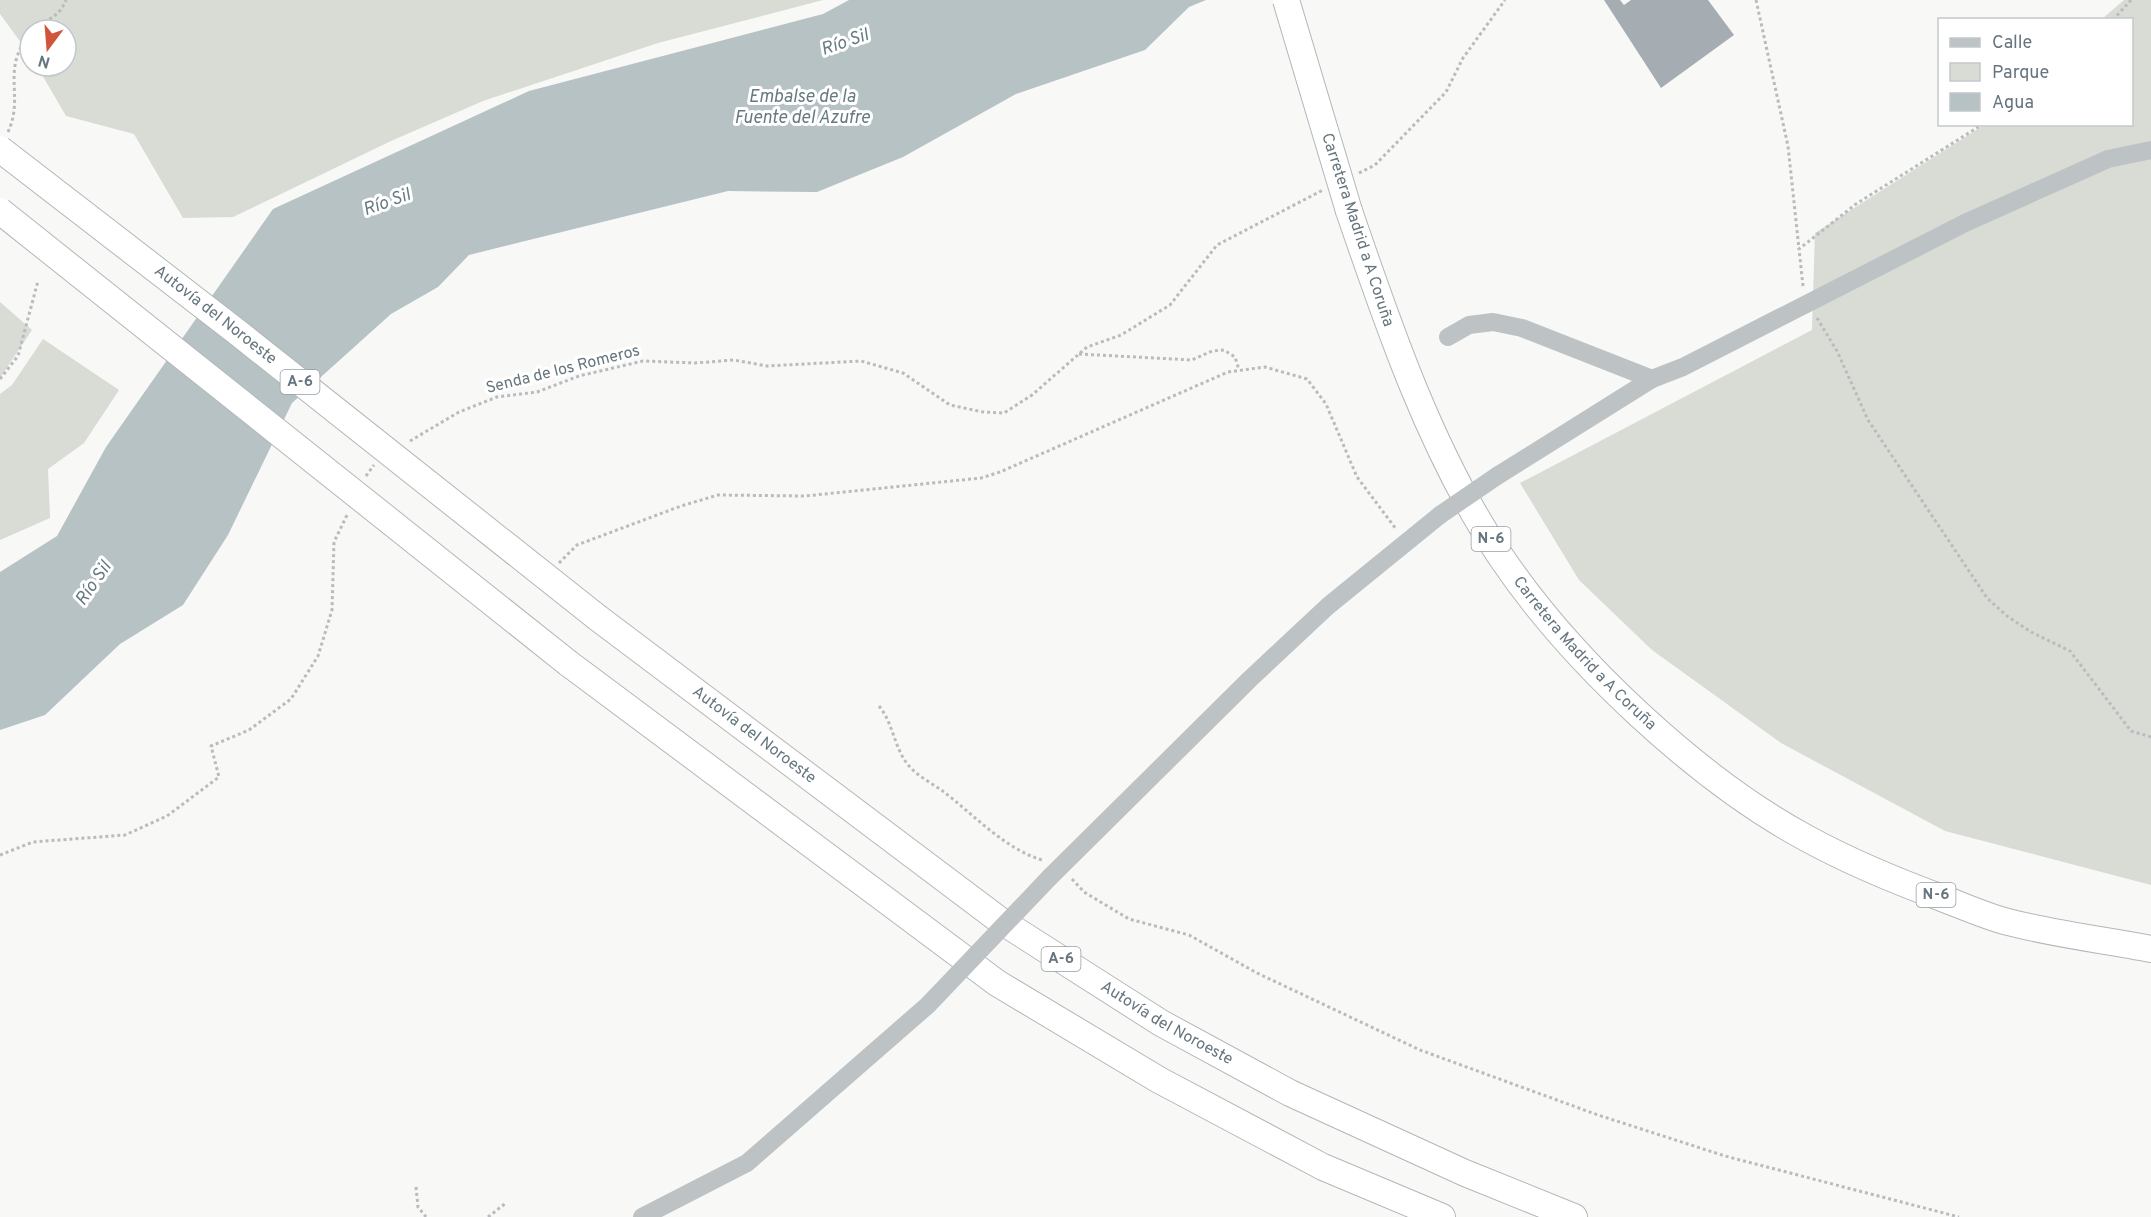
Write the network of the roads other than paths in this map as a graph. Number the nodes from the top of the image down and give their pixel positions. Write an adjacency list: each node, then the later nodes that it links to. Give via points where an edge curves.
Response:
1 (1286, 0): 7 (highway, Carretera Madrid a A Coruña / N-6, bridge, via 1348,211 1397,348 1453,473 1501,557 1563,637 1649,723 1738,796 1806,838 1875,873 2006,921)
2 (4, 141): 10 (highway, Autovía del Noroeste / A-6, bridge, via 598,618 998,919 1161,1023 1290,1093 1465,1173)
3 (2151, 150): 6 (street, via 2108,159 1965,223 1683,367)
4 (0, 211): 9 (highway, bridge, via 568,663 997,983 1160,1080 1323,1167)
5 (1448, 337): 6 (street, via 1469,325 1493,322 1522,328)
6 (1652, 379): 8 (street, bridge, via 1440,515 1328,606 1056,872 928,1005 747,1163)
7 (2151, 949)
8 (642, 1217)
9 (1442, 1217)
10 (1574, 1217)

